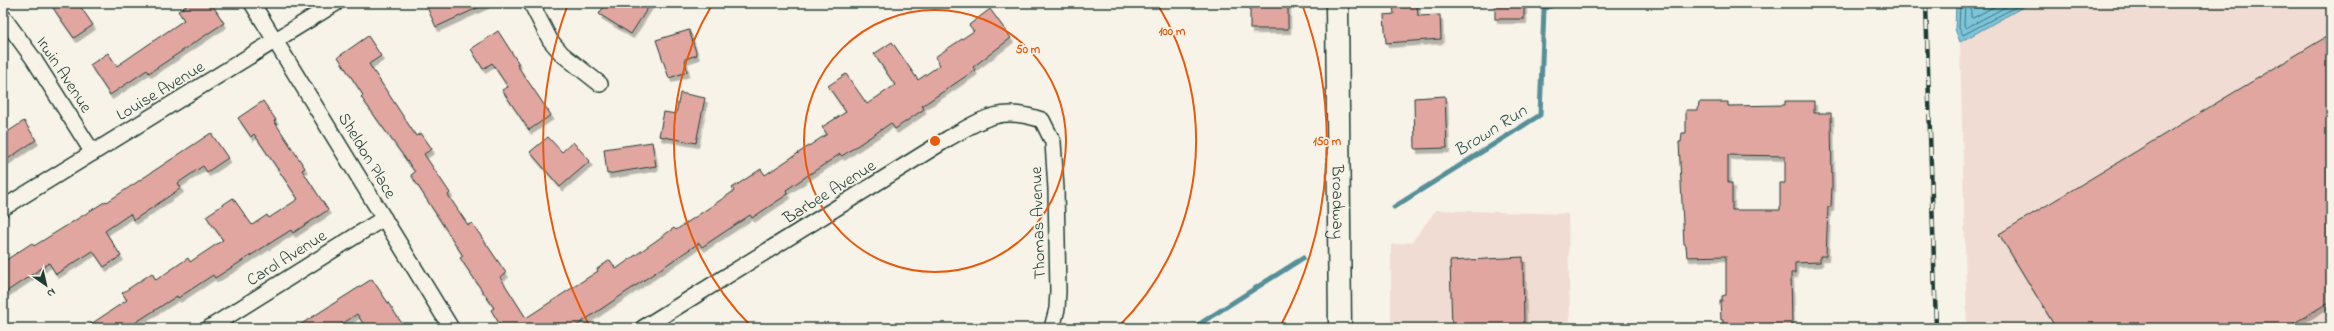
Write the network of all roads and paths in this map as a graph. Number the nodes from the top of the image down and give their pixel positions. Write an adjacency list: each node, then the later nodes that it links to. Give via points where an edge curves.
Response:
1 (252, 3): 6 (street, Sheldon Place)
2 (336, 3): 6 (street, Louise Avenue)
3 (531, 3): 7 (street, via 550,40 562,54)
4 (1337, 3): 16 (main road, Broadway)
5 (3, 18): 9 (street, Irwin Avenue, via 36,63)
6 (275, 42): 9 (street, Louise Avenue); 11 (street, Sheldon Place)
7 (600, 84)
8 (1042, 120): 14 (street, Barbee Avenue, via 1008,112 976,123); 15 (street, Thomas Avenue, via 1053,142 1056,189 1058,291)
9 (93, 153): 10 (street, Louise Avenue)
10 (3, 208)
11 (384, 218): 12 (street, Carol Avenue); 13 (street, Sheldon Place)
12 (209, 328)
13 (451, 328)
14 (643, 328)
15 (1052, 328)
16 (1340, 328)

